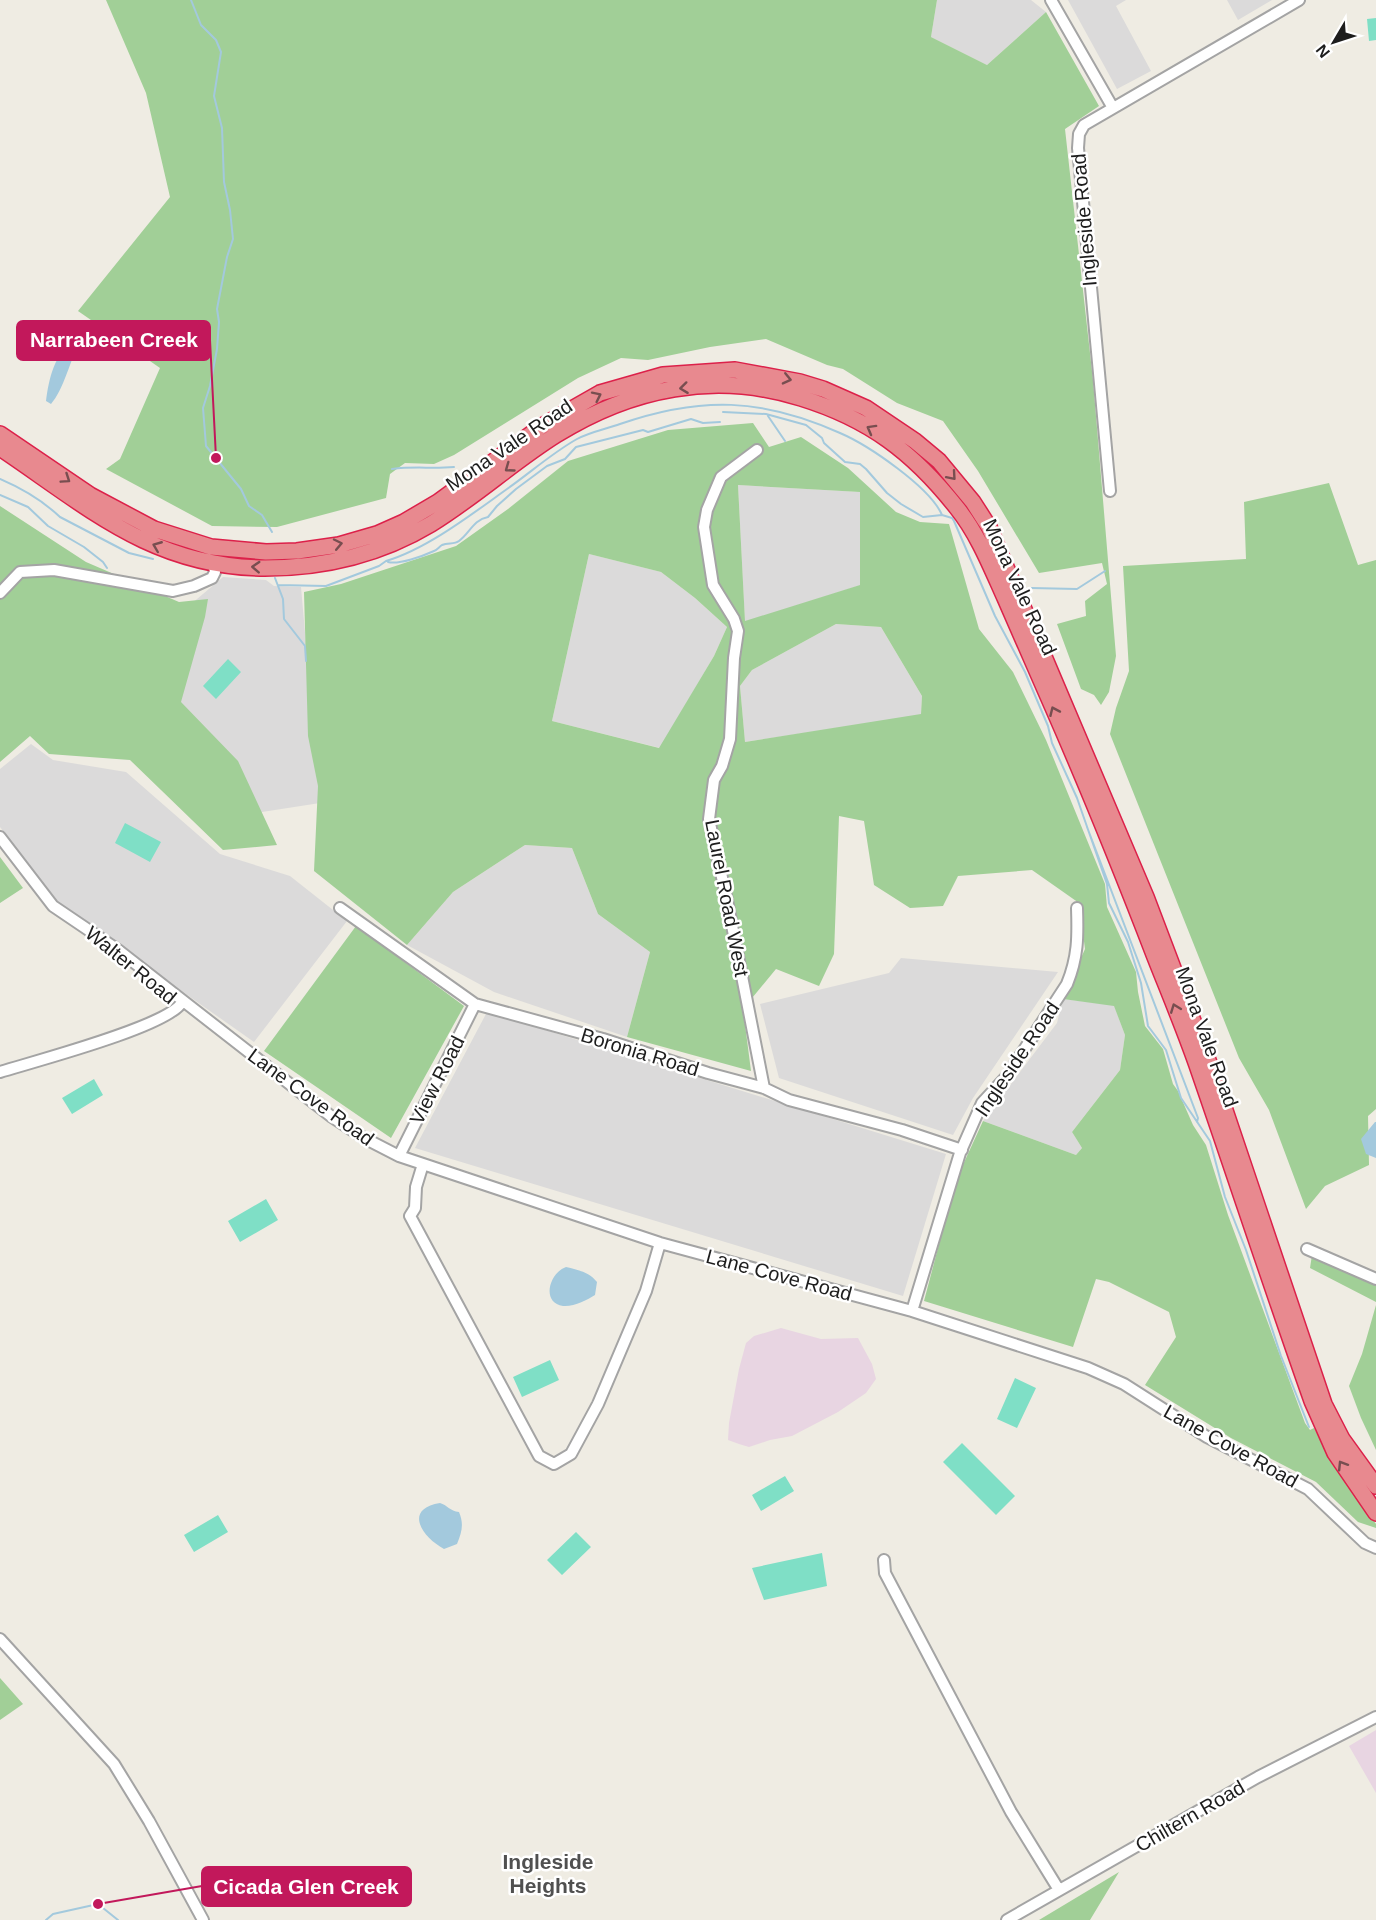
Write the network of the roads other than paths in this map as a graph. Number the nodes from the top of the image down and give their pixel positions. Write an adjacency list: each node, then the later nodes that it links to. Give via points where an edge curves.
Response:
1 (1051, 0): 3 (street)
2 (1299, 0): 3 (street, Ingleside Road)
3 (1113, 108): 7 (street, Ingleside Road, via 1084,125 1077,141)
4 (0, 434): 24 (highway, Mona Vale Road, one-way to 24, via 90,495 154,529 211,547 280,552 339,545 404,522 548,422 600,393 663,375 735,369 800,382 866,408 915,441 939,461 989,527 1146,897 1209,1063 1324,1404 1342,1439)
5 (0, 448): 8 (highway, Mona Vale Road, one-way to 5, via 163,549 109,523)
6 (757, 450): 16 (street, Laurel Road West, via 721,477 704,527 713,585 738,631 730,739 714,780 709,819)
7 (1110, 491)
8 (213, 562): 9 (street, via 212,578 173,591 54,570 20,572); 25 (highway, Mona Vale Road, one-way to 8, via 1335,1452 1312,1401 1197,1066 1093,799 988,561 961,512 918,462 878,432 834,408 793,395 754,387 699,386 651,392 601,410 555,435 431,524 367,553 314,566 264,568)
9 (0, 593)
10 (0, 837): 13 (street, Walter Road, via 52,906 118,950)
11 (340, 908): 14 (street, Boronia Road)
12 (1077, 908): 17 (street, Ingleside Road, via 1079,941 1067,984 1006,1076 982,1103)
13 (182, 1002): 15 (street, Walter Road, via 174,1011 126,1034); 18 (street, Lane Cove Road, via 332,1117)
14 (476, 1004): 16 (street, Boronia Road); 18 (street, View Road)
15 (0, 1072)
16 (764, 1088): 17 (street, Boronia Road, via 789,1100)
17 (962, 1150): 23 (street, Ingleside Road)
18 (399, 1156): 19 (street, Lane Cove Road)
19 (423, 1164): 20 (street, Lane Cove Road); 20 (street, via 410,1216 539,1456 554,1464 571,1454 598,1404 646,1291)
20 (660, 1243): 23 (street, Lane Cove Road)
21 (1307, 1249): 22 (street)
22 (1376, 1279)
23 (912, 1311): 26 (street, Lane Cove Road, via 1088,1368 1124,1384 1207,1437 1308,1489 1369,1546)
24 (1376, 1486)
25 (1376, 1513)
26 (1376, 1548)
27 (884, 1560): 30 (street, via 885,1573 923,1647 1011,1812)
28 (0, 1639): 31 (street, via 114,1764)
29 (1376, 1717): 30 (street, Chiltern Road, via 1258,1777)
30 (1059, 1890): 32 (street, Chiltern Road)
31 (203, 1920)
32 (1007, 1920)

